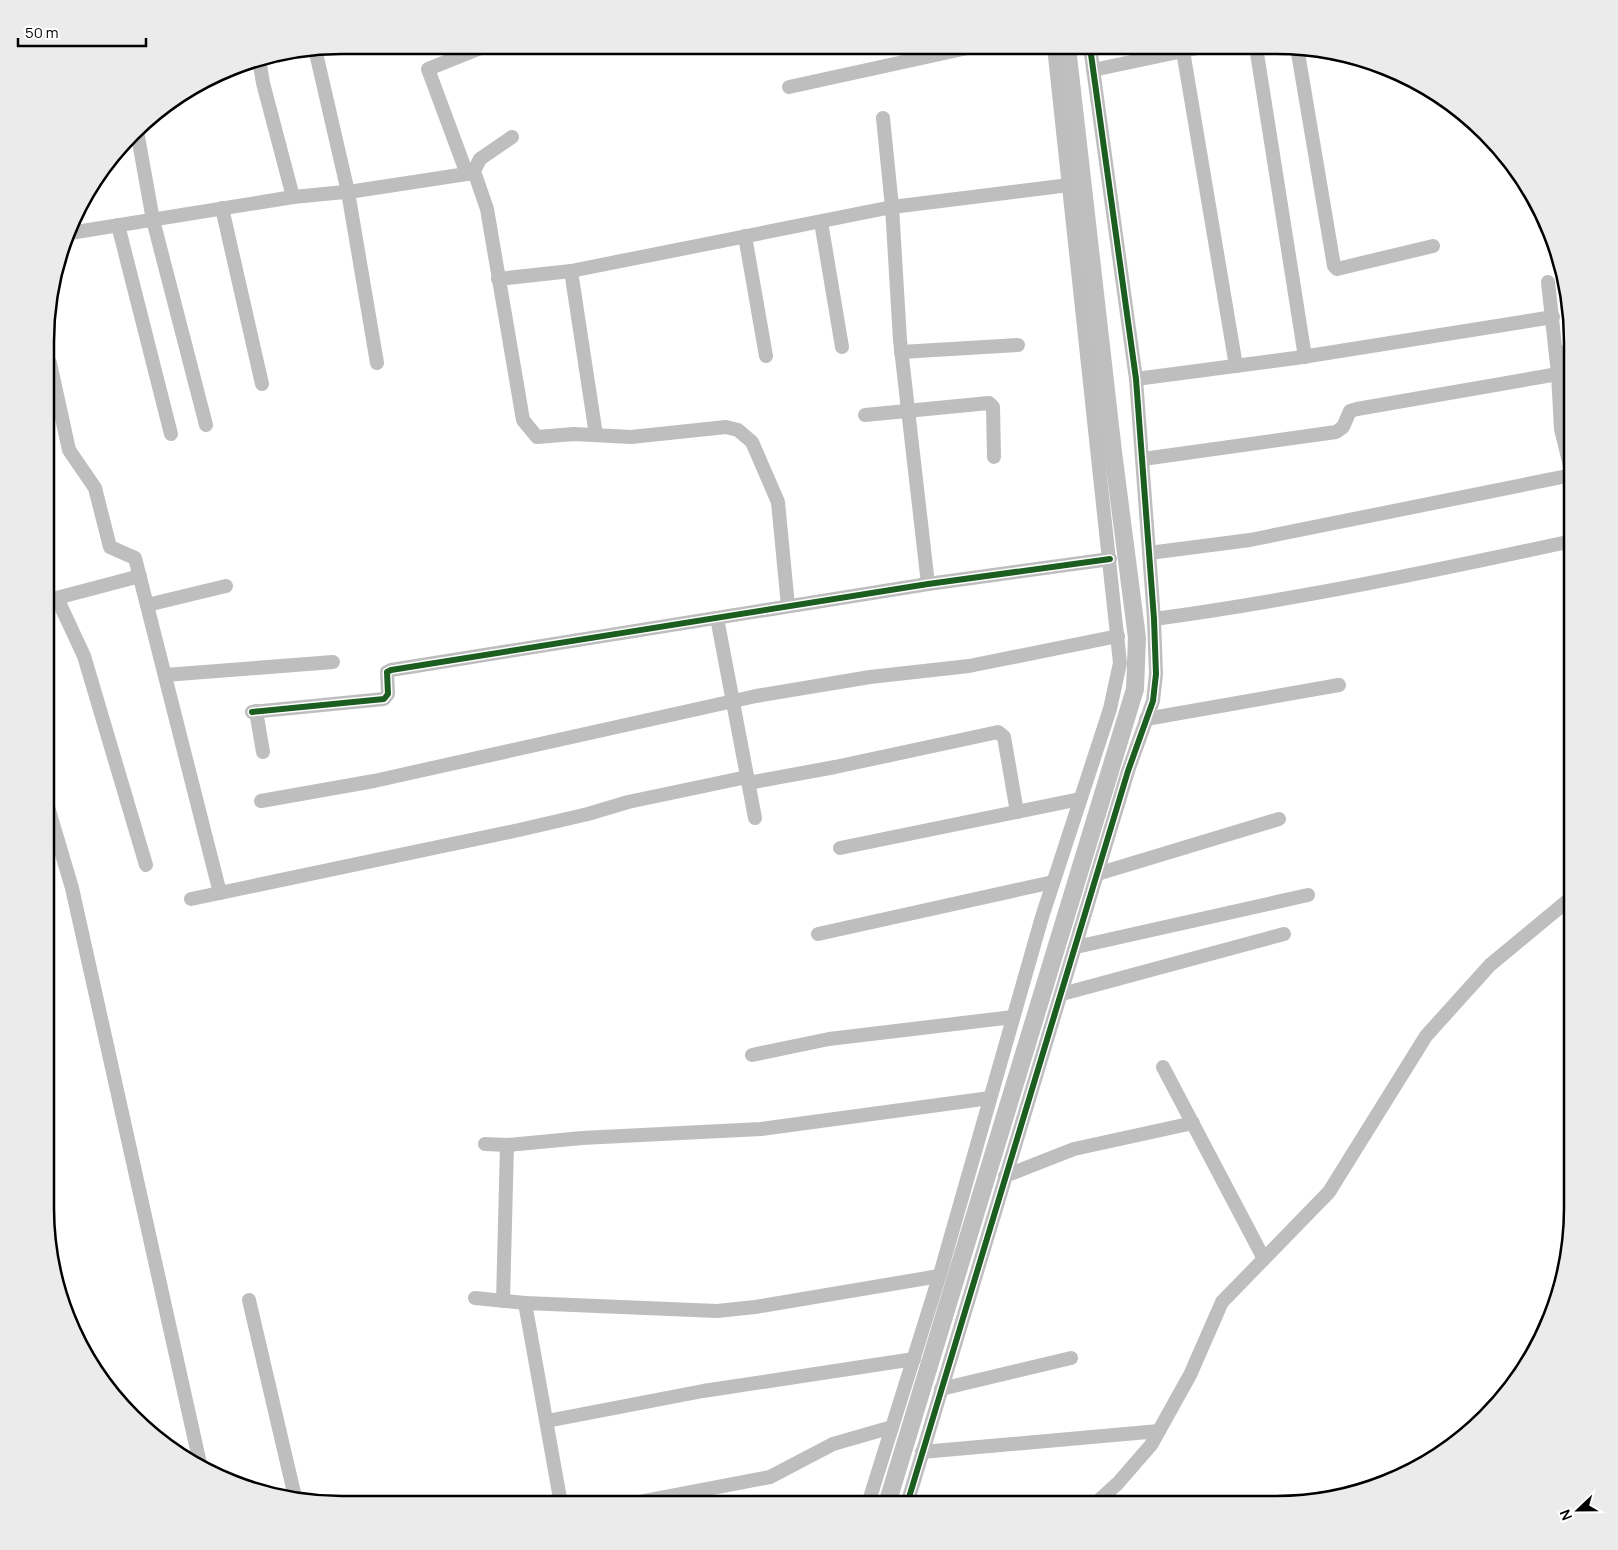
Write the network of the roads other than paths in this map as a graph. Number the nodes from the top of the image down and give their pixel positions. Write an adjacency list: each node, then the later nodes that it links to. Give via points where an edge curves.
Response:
1 (466, 54): 16 (street, via 428,69)
2 (941, 54): 12 (street)
3 (1055, 54): 17 (street)
4 (1091, 54): 11 (street)
5 (1170, 54): 11 (street)
6 (1184, 54): 40 (street)
7 (1257, 54): 38 (street)
8 (1298, 54): 27 (street, via 1334,266 1337,269)
9 (316, 55): 18 (street)
10 (260, 66): 19 (street)
11 (1093, 70): 42 (street)
12 (789, 88)
13 (883, 118): 20 (street)
14 (512, 137): 16 (street, via 480,159)
15 (138, 138): 22 (street)
16 (470, 174): 18 (street); 29 (street, via 476,176 487,209)
17 (1069, 185): 20 (street); 56 (street)
18 (348, 192): 19 (street); 39 (street)
19 (293, 197): 21 (street)
20 (892, 207): 23 (street); 34 (street)
21 (222, 208): 22 (street); 44 (street)
22 (153, 220): 24 (street); 47 (street)
23 (821, 222): 26 (street); 33 (street)
24 (118, 225): 25 (street); 48 (street)
25 (76, 232)
26 (745, 236): 28 (street); 37 (street)
27 (1433, 246)
28 (571, 271): 29 (street); 49 (street)
29 (498, 279): 49 (street, via 523,420 537,437)
30 (1548, 282): 31 (street)
31 (1552, 317): 36 (street); 38 (street)
32 (1018, 345): 34 (street)
33 (842, 347)
34 (901, 352): 45 (street)
35 (1564, 352): 36 (street)
36 (1556, 355): 41 (street)
37 (766, 356)
38 (1305, 357): 40 (street)
39 (377, 363)
40 (1236, 366): 42 (street)
41 (1558, 374): 50 (street, via 1560,429); 52 (street, via 1357,409 1350,411 1343,427 1336,432)
42 (1136, 379): 52 (street)
43 (54, 381): 57 (street, via 69,450 95,488 110,547 135,558)
44 (262, 384)
45 (908, 409): 46 (street); 51 (street, via 989,403 994,407); 58 (street)
46 (865, 415)
47 (206, 425)
48 (171, 434)
49 (596, 435): 63 (street, via 631,437 726,427 738,430 752,442 778,502)
50 (1564, 441)
51 (994, 457)
52 (1143, 460): 55 (street)
53 (1564, 477): 55 (street, via 1250,540)
54 (1564, 543): 65 (street, via 1434,571)
55 (1149, 553): 65 (street)
56 (1110, 559): 58 (street); 66 (street)
57 (140, 576): 60 (street); 62 (street)
58 (928, 584): 63 (street)
59 (226, 586): 62 (street)
60 (54, 599)
61 (54, 601): 81 (street, via 84,656)
62 (148, 605): 68 (street)
63 (788, 606): 64 (street)
64 (717, 618): 70 (street); 72 (street, via 391,670 387,672 388,694 384,699 254,711)
65 (1154, 619): 71 (street, via 1156,674)
66 (1118, 636): 70 (street, via 969,666 870,677); 74 (street, via 1120,664 1112,700)
67 (333, 662): 68 (street)
68 (165, 675): 84 (street)
69 (1339, 685): 71 (street)
70 (732, 701): 73 (street); 75 (street, via 374,781)
71 (1146, 719): 82 (street)
72 (263, 752)
73 (748, 780): 76 (street, via 835,767 998,732 1004,737); 77 (street); 84 (street, via 628,802 519,830)
74 (1080, 799): 76 (street); 83 (street)
75 (262, 801)
76 (1016, 812): 80 (street)
77 (755, 818)
78 (1279, 819): 82 (street)
79 (54, 828): 113 (street, via 74,897)
80 (840, 848)
81 (146, 865)
82 (1098, 874): 90 (street)
83 (1053, 882): 88 (street); 92 (street)
84 (220, 893): 86 (street)
85 (1308, 894): 90 (street)
86 (191, 899)
87 (1564, 904): 100 (street, via 1490,965 1426,1036 1329,1192)
88 (818, 934)
89 (1284, 934): 91 (street)
90 (1076, 947): 91 (street)
91 (1062, 994): 99 (street)
92 (1013, 1017): 93 (street, via 828,1038); 95 (street)
93 (752, 1055)
94 (1163, 1067): 96 (street)
95 (990, 1098): 98 (street, via 761,1129); 101 (street)
96 (1193, 1122): 99 (street, via 1074,1149); 100 (street)
97 (485, 1144): 98 (street)
98 (507, 1145): 104 (street)
99 (1006, 1176): 108 (street)
100 (1264, 1260): 111 (street, via 1222,1302 1190,1375)
101 (939, 1276): 105 (street, via 717,1311); 106 (street)
102 (475, 1298): 104 (street)
103 (249, 1300): 114 (street)
104 (503, 1300): 105 (street)
105 (525, 1303): 109 (street)
106 (914, 1358): 109 (street, via 703,1391); 110 (street)
107 (1071, 1358): 108 (street)
108 (941, 1389): 112 (street)
109 (547, 1421): 115 (street)
110 (892, 1427): 116 (street, via 833,1444 770,1476); 117 (street)
111 (1159, 1431): 112 (street); 119 (street, via 1152,1445)
112 (922, 1452): 118 (street)
113 (199, 1458)
114 (294, 1492)
115 (560, 1496)
116 (669, 1496)
117 (870, 1496)
118 (909, 1496)
119 (1104, 1496)

